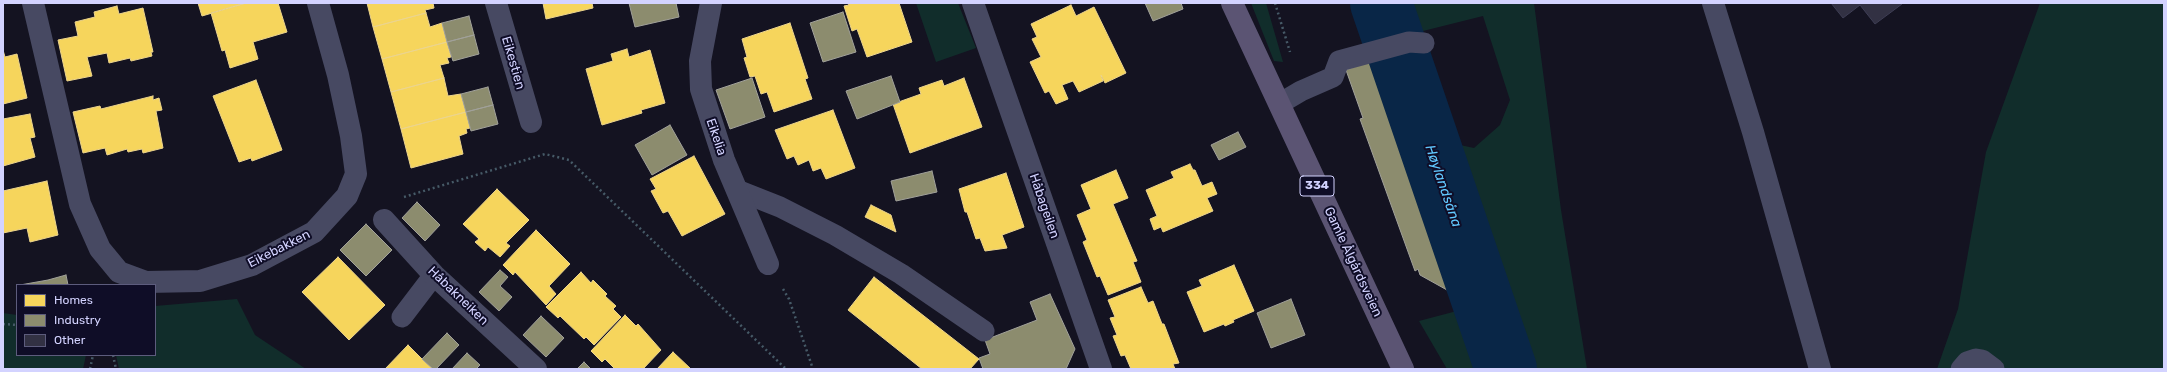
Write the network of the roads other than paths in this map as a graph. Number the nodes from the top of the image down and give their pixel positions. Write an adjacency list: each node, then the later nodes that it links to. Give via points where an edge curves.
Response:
1 (33, 3): 2 (street, Eikebakken, via 80,204 100,249 118,272 146,282 200,281 252,265 314,232 347,196 356,174 352,136)
2 (318, 3)
3 (496, 3): 10 (street, Eikestien)
4 (711, 3): 11 (street, Eikelia, via 700,61 701,89 724,160)
5 (973, 3): 18 (street, Håbageilen)
6 (1232, 3): 9 (main road, Gamle Ålgårdsveien / 334)
7 (1713, 3): 20 (street, via 1753,132)
8 (1417, 42): 9 (lane, via 1384,47 1338,61 1333,77 1300,91)
9 (1279, 104): 19 (main road, Gamle Ålgårdsveien / 334)
10 (531, 122)
11 (737, 190): 13 (street, Eikelia); 16 (lane, via 780,207 835,235 901,274)
12 (384, 220): 14 (street, Håbakneiken)
13 (768, 264)
14 (434, 274): 15 (lane); 17 (street, Håbakneiken)
15 (402, 317)
16 (984, 331)
17 (536, 369)
18 (1101, 369)
19 (1403, 369)
20 (1820, 369)
21 (1961, 369): 22 (lane, via 1967,362 1976,359 1982,360)
22 (1994, 369)

